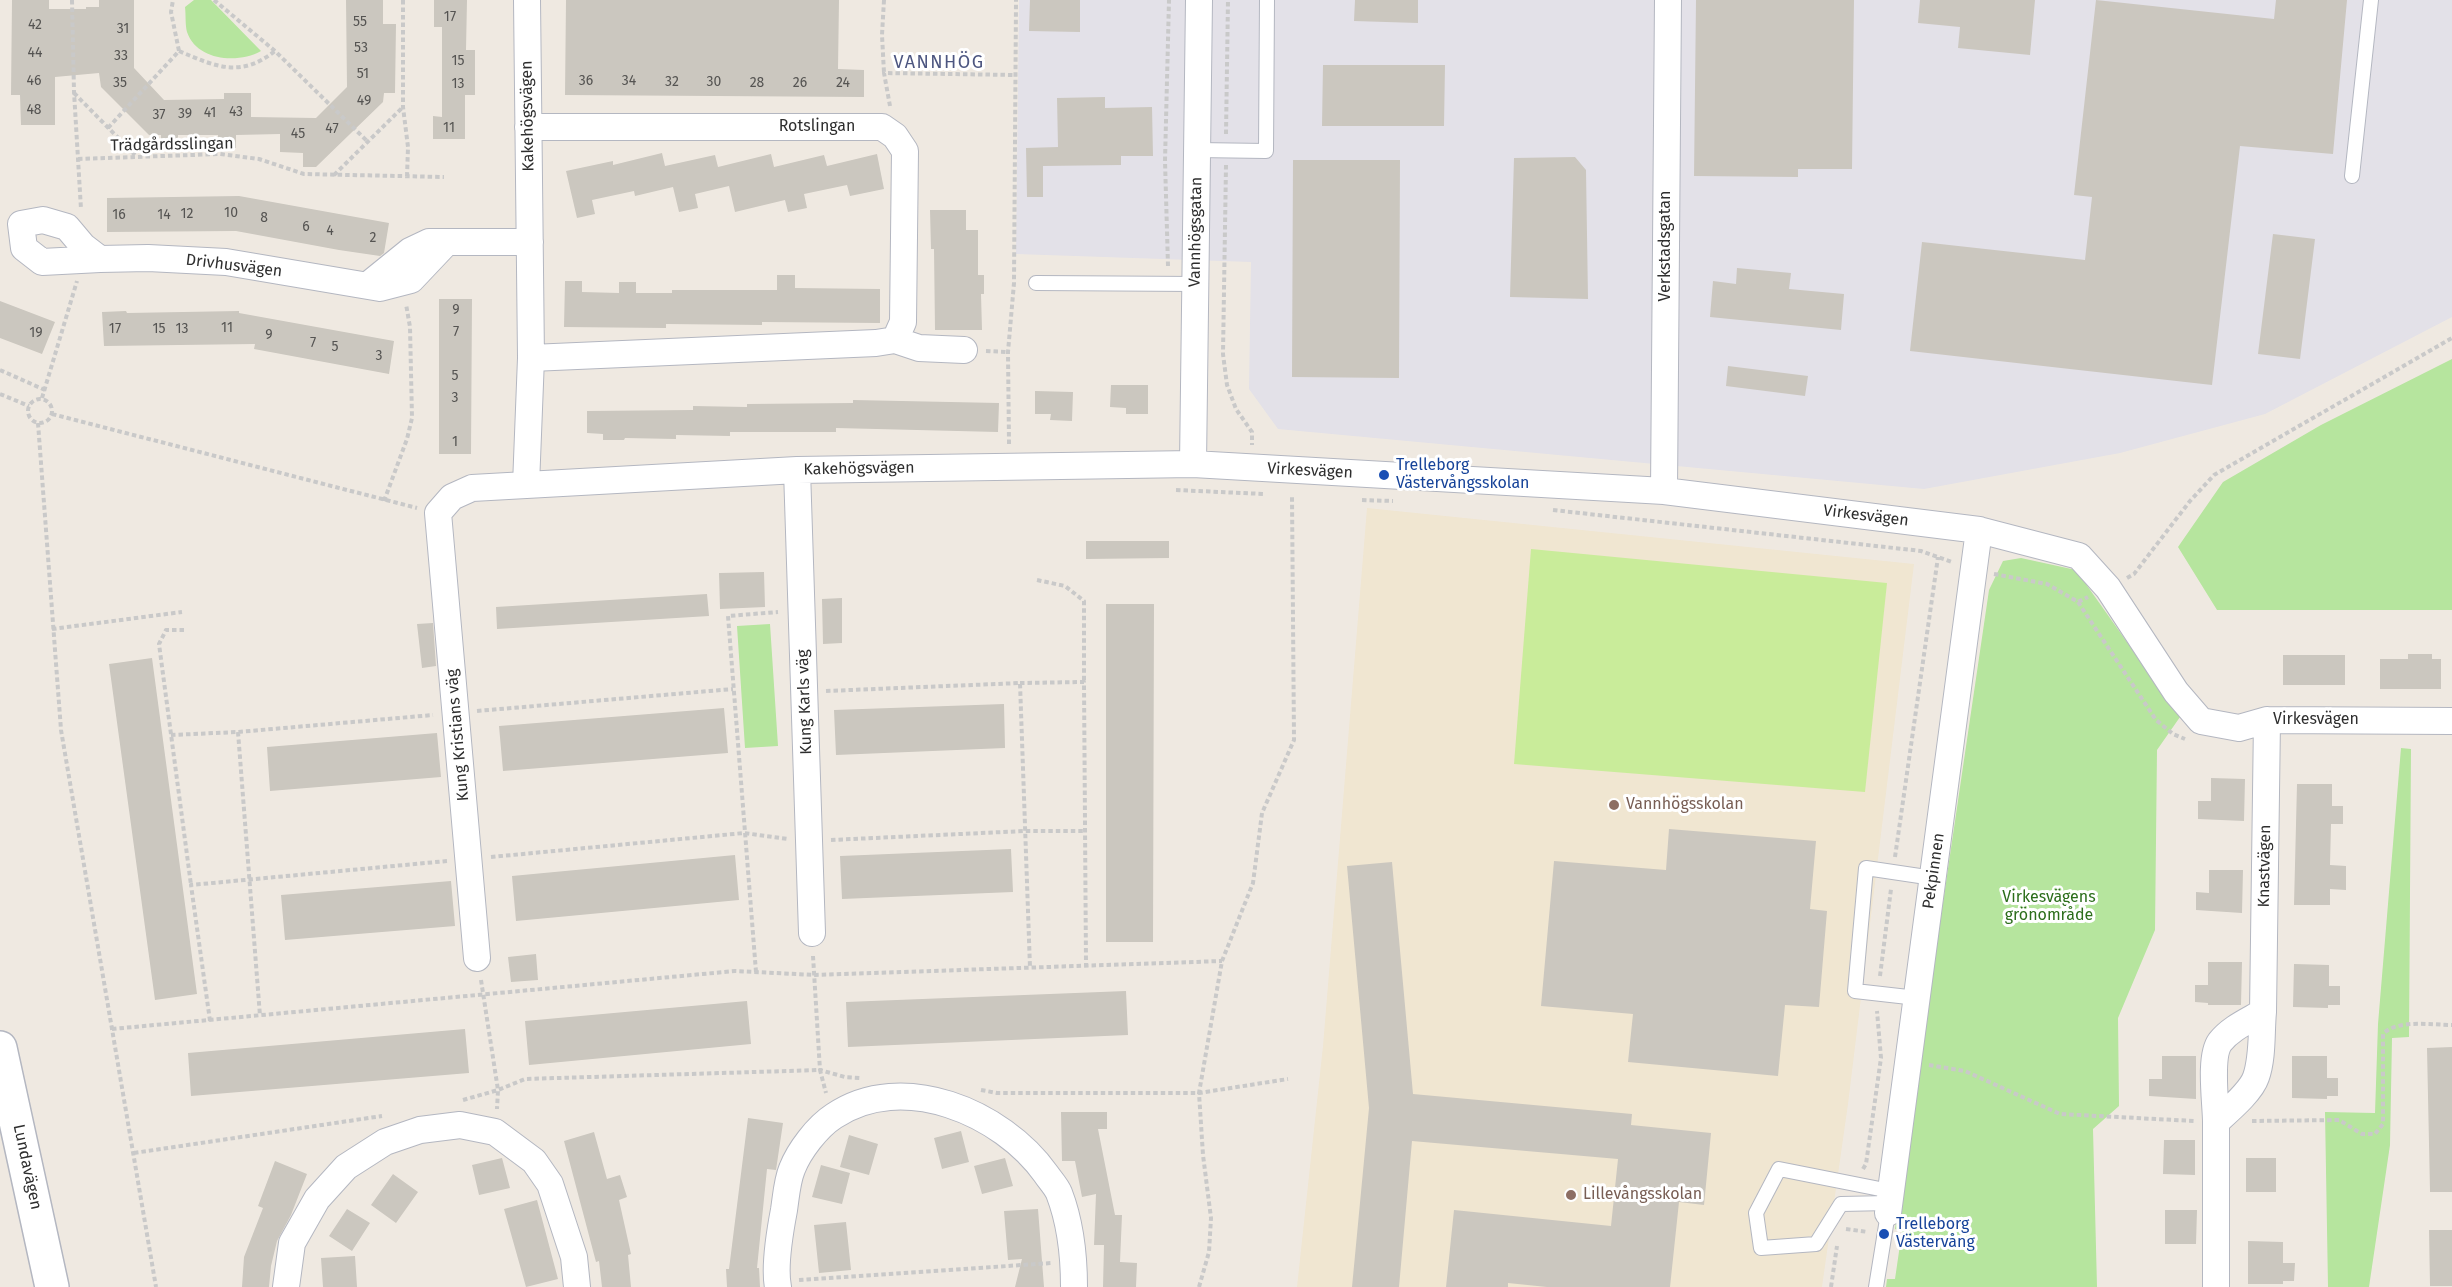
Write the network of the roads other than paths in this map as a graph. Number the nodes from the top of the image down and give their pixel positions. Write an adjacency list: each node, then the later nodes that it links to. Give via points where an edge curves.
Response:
1 (527, 0): 6 (street, Kakehögsvägen)
2 (1198, 0): 7 (street, Vannhögsgatan)
3 (1267, 0): 7 (lane, via 1266,151)
4 (1668, 0): 21 (street, Verkstadsgatan)
5 (2371, 0): 8 (lane)
6 (528, 127): 9 (street, Kakehögsvägen); 15 (street, Rotslingan, via 882,127 895,136 904,151 903,322)
7 (1197, 150): 13 (street, Vannhögsgatan)
8 (2352, 177)
9 (530, 242): 10 (street); 17 (street, Kakehögsvägen)
10 (446, 243): 14 (street, via 429,243 410,251); 14 (street, Drivhusvägen, via 411,280 380,288)
11 (89, 255): 14 (street, Drivhusvägen, via 226,262)
12 (1036, 283): 13 (lane)
13 (1196, 284): 18 (street, Vannhögsgatan)
14 (368, 285)
15 (895, 340): 16 (street, via 919,348); 17 (street)
16 (964, 350)
17 (531, 358): 20 (street, Kakehögsvägen)
18 (1193, 464): 19 (street, Kakehögsvägen); 21 (street, Virkesvägen)
19 (797, 470): 20 (street, Kakehögsvägen); 27 (street, Kung Karls väg)
20 (526, 485): 22 (street, Kakehögsvägen, via 472,488 452,496)
21 (1664, 491): 23 (street, Virkesvägen)
22 (438, 513): 28 (street, Kung Kristians väg)
23 (1979, 530): 24 (street, Virkesvägen, via 2079,556 2108,588 2176,692 2201,721 2239,728); 26 (street, Pekpinnen)
24 (2267, 720): 25 (street, Virkesvägen); 30 (street, Knastvägen)
25 (2452, 721)
26 (1933, 878): 29 (street, Pekpinnen); 29 (lane, via 1866,868 1855,991)
27 (812, 933)
28 (477, 958)
29 (1917, 998): 34 (street, Pekpinnen)
30 (2263, 1012): 33 (street, Knastvägen, via 2255,1079 2234,1107); 33 (street, via 2232,1030 2218,1045 2214,1064)
31 (0, 1048): 37 (main road, Lundavägen)
32 (0, 1112): 36 (main road, Lundavägen)
33 (2216, 1122): 42 (street)
34 (1889, 1202): 34 (lane, via 1855,1184 1779,1169 1756,1213 1761,1248 1816,1244 1841,1204); 41 (lane)
35 (778, 1284): 40 (street, via 781,1225 791,1170 809,1140 832,1117 860,1101 892,1096 963,1109 998,1126 1034,1157 1058,1191 1072,1236)
36 (30, 1287)
37 (52, 1287)
38 (286, 1287): 39 (street, via 292,1243 317,1199 346,1167 385,1142 460,1125 495,1132 534,1161 550,1184 574,1257)
39 (577, 1287)
40 (1074, 1287)
41 (1876, 1287)
42 (2216, 1287)

